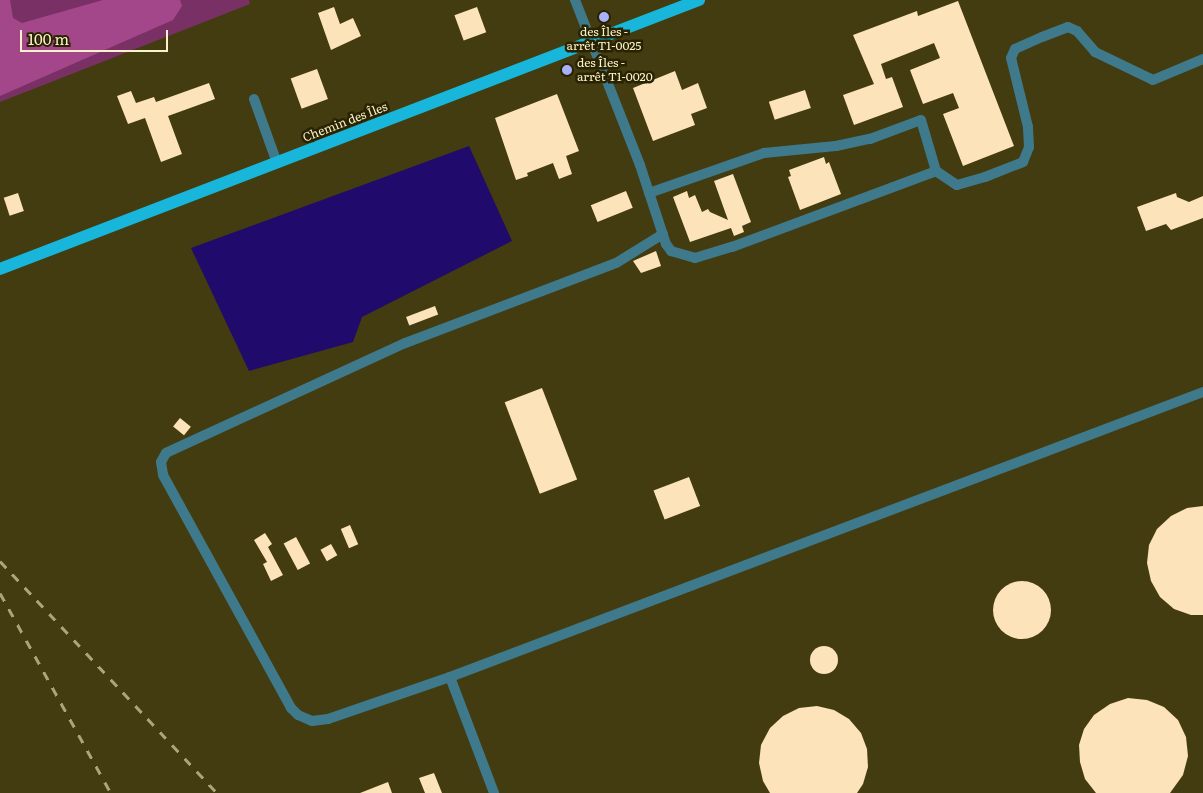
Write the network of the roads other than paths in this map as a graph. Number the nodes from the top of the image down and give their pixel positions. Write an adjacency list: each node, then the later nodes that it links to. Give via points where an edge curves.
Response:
1 (575, 0): 3 (lane)
2 (700, 0): 3 (main road, Chemin des Îles)
3 (590, 42): 6 (main road, Chemin des Îles); 8 (lane)
4 (1203, 59): 7 (lane, via 1153,80 1095,52 1077,31 1068,27 1042,37 1015,50 1011,58 1028,127 1029,147 1023,162 957,185)
5 (254, 98): 6 (lane)
6 (277, 162): 10 (main road, Chemin des Îles)
7 (936, 171): 8 (lane, via 921,120 844,145 764,153); 9 (lane, via 732,247 694,258 671,251)
8 (649, 193): 9 (lane)
9 (663, 234): 12 (lane, via 616,263 405,343 166,453 161,462 163,475 291,708 298,715 312,720 328,719)
10 (0, 269)
11 (1203, 392): 12 (lane)
12 (450, 677): 13 (lane)
13 (494, 793)

